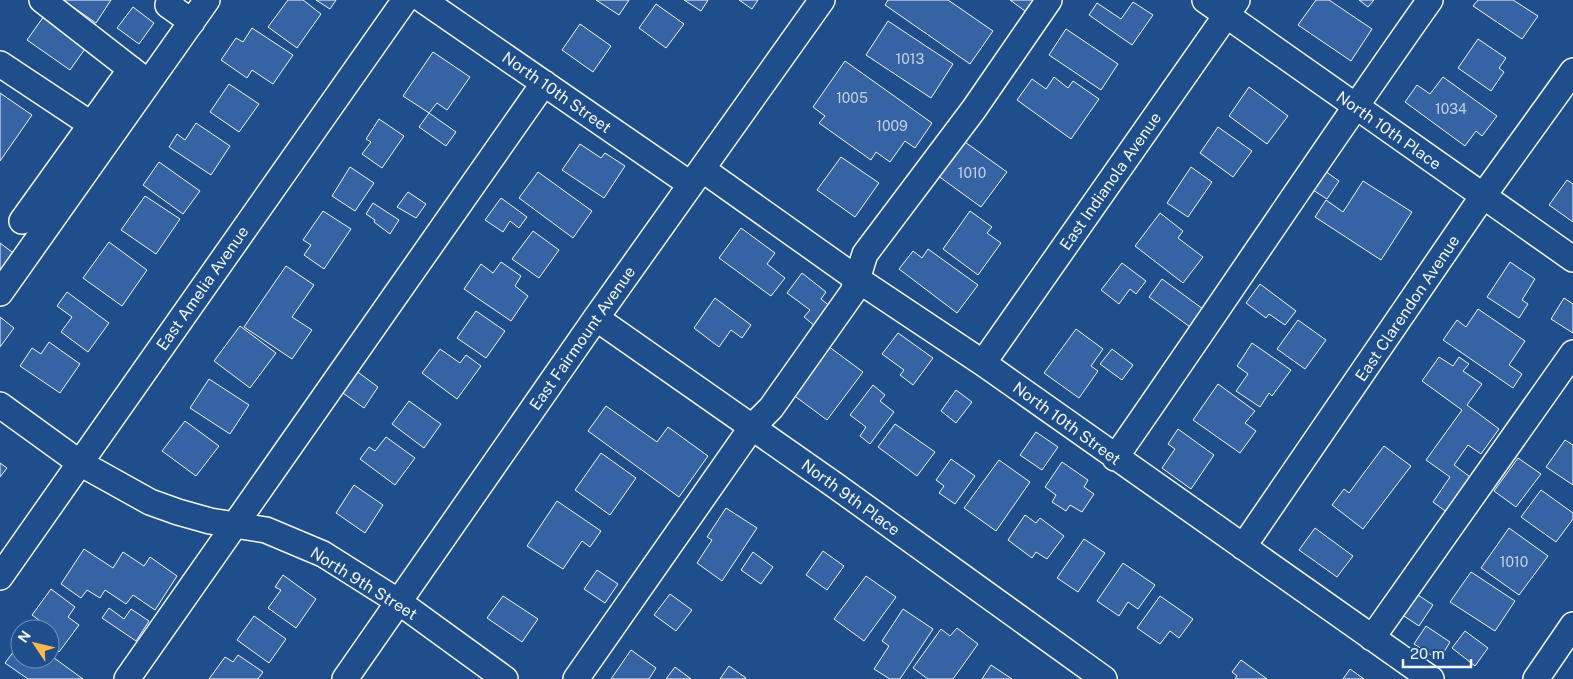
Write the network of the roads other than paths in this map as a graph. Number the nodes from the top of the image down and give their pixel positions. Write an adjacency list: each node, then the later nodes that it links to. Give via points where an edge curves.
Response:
1 (42, 0): 14 (street)
2 (171, 0): 11 (street, via 168,5)
3 (208, 0): 11 (street)
4 (405, 0): 30 (street, East Amelia Avenue)
5 (423, 0): 15 (street, North 10th Street)
6 (822, 0): 18 (street, East Fairmount Avenue)
7 (1049, 0): 22 (street, via 974,109 865,254)
8 (1205, 0): 10 (street, North 10th Place)
9 (1430, 0): 16 (street)
10 (1232, 7): 16 (street, North 10th Place); 26 (street, East Indianola Avenue)
11 (192, 22): 14 (street)
12 (0, 64): 17 (street)
13 (1573, 71): 19 (street, East Clarendon Avenue)
14 (140, 76): 17 (street)
15 (544, 84): 18 (street, North 10th Street); 31 (street)
16 (1355, 106): 19 (street, North 10th Place); 29 (street)
17 (101, 131): 20 (street); 23 (street)
18 (696, 177): 22 (street, North 10th Street); 24 (street, East Fairmount Avenue)
19 (1483, 196): 21 (street, North 10th Place); 32 (street, East Clarendon Avenue)
20 (22, 221)
21 (1573, 259)
22 (857, 279): 26 (street, North 10th Street); 28 (street, via 853,292 782,393)
23 (0, 293)
24 (596, 318): 28 (street, North 9th Place); 34 (street, East Fairmount Avenue)
25 (1573, 354): 36 (street)
26 (983, 363): 29 (street, North 10th Street)
27 (0, 405): 30 (street, North 9th Street)
28 (752, 427): 40 (street); 41 (street, North 9th Place)
29 (1116, 458): 32 (street, North 10th Street)
30 (80, 462): 31 (street, North 9th Street, via 150,502); 33 (street, East Amelia Avenue)
31 (234, 525): 34 (street, North 9th Street, via 266,530 323,554); 37 (street)
32 (1242, 547): 36 (street, North 10th Street)
33 (0, 577)
34 (399, 602): 38 (street, East Fairmount Avenue); 39 (street, North 9th Street)
35 (1573, 625): 43 (street)
36 (1372, 638): 42 (street, North 10th Street)
37 (126, 679)
38 (345, 679)
39 (505, 679)
40 (576, 679)
41 (1104, 679)
42 (1431, 679)
43 (1536, 679)

